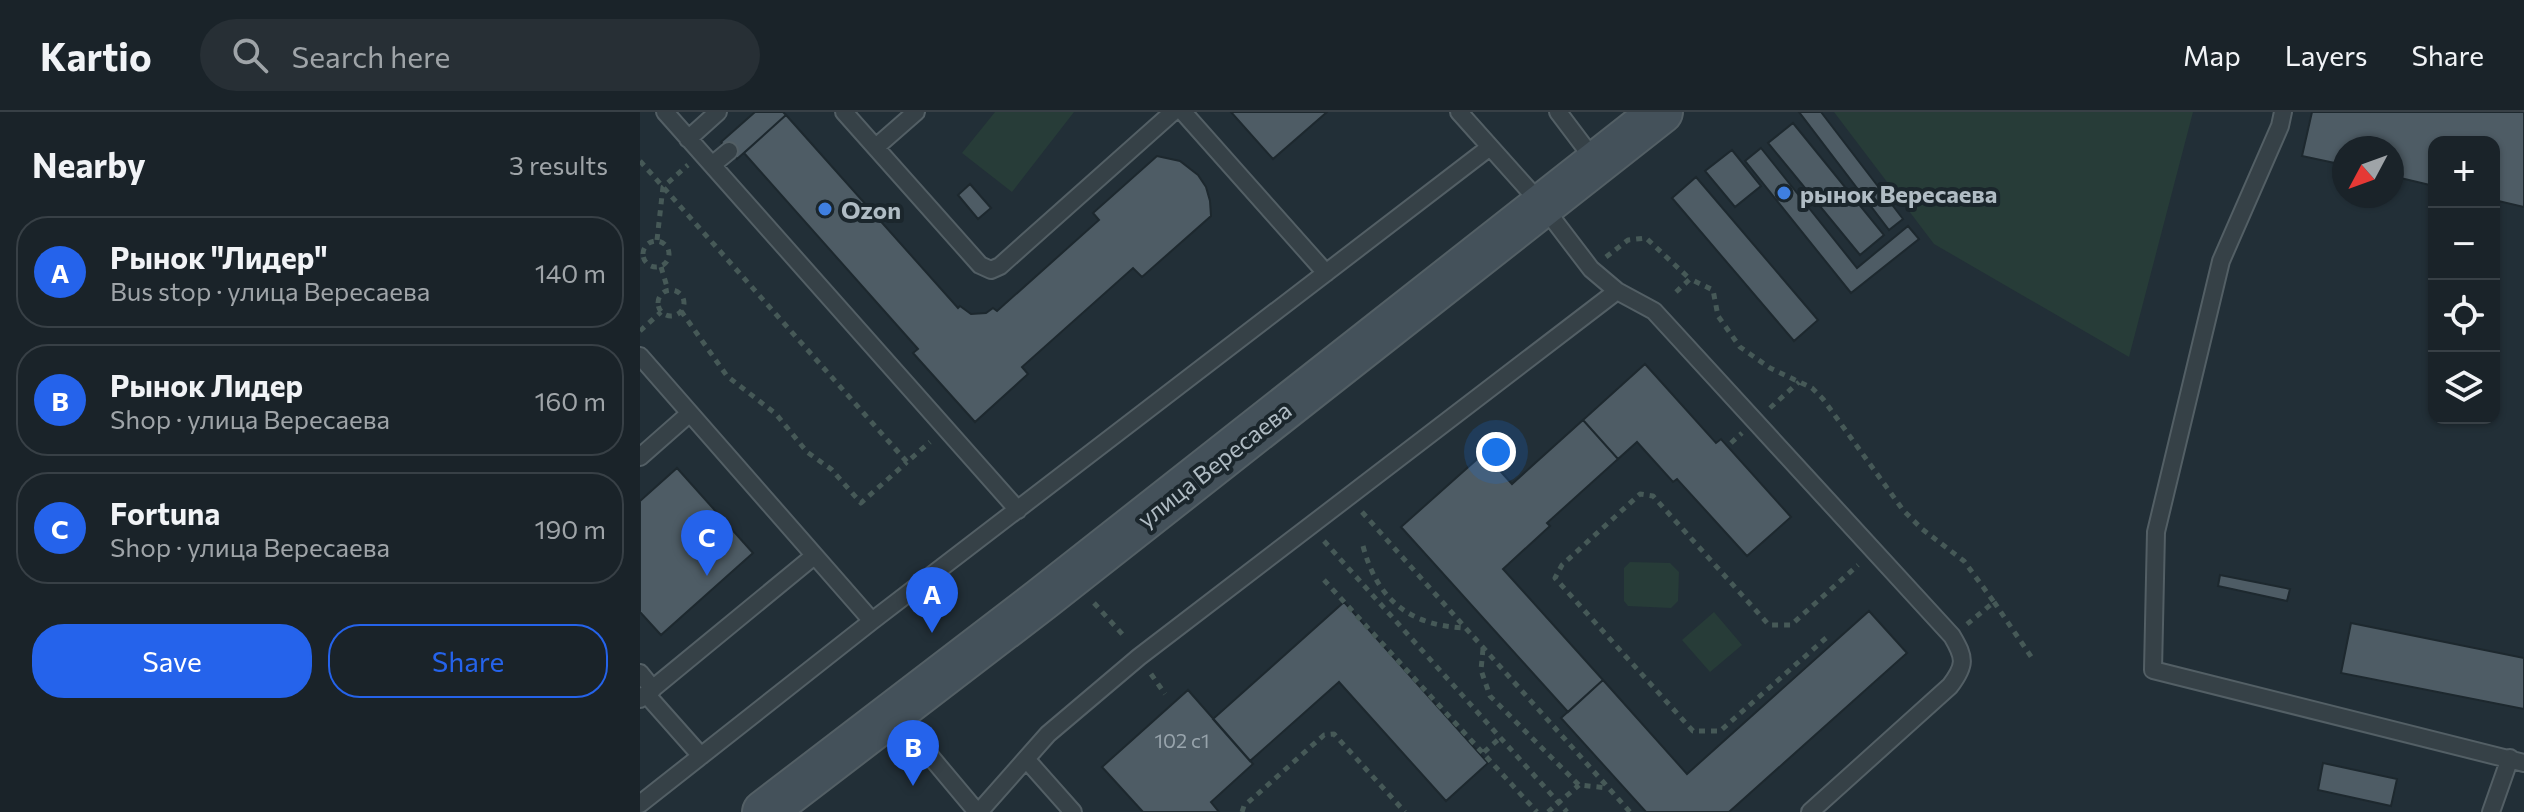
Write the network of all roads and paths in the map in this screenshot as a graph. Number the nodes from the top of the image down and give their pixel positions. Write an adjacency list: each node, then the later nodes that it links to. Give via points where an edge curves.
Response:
1 (665, 112): 11 (lane)
2 (718, 112): 11 (lane)
3 (844, 112): 12 (lane)
4 (916, 112): 12 (lane)
5 (1173, 112): 12 (lane, via 991,270 980,265)
6 (1183, 112): 24 (lane)
7 (1459, 112): 13 (lane)
8 (1558, 112): 17 (lane)
9 (1661, 112): 17 (main road, улица Вересаева)
10 (2283, 112): 62 (lane, via 2221,261 2156,532 2153,670)
11 (688, 139): 15 (lane)
12 (876, 147)
13 (1490, 147): 19 (lane); 24 (lane)
14 (729, 151): 15 (lane)
15 (707, 159): 18 (path); 34 (lane)
16 (640, 161): 18 (path)
17 (1596, 162): 19 (main road, улица Вересаева)
18 (663, 187): 20 (path); 36 (path)
19 (1543, 206): 23 (lane); 57 (main road, улица Вересаева)
20 (657, 240): 21 (path); 22 (path, via 668,248)
21 (641, 251): 22 (path, via 647,265)
22 (661, 267): 26 (path)
23 (1591, 269): 25 (path, via 1628,240 1646,238); 27 (lane)
24 (1326, 273): 38 (lane)
25 (1690, 279): 28 (path); 44 (path, via 1713,290 1718,316 1740,347 1823,399 1903,510 1964,561)
26 (668, 290): 29 (path, via 683,297); 30 (path, via 657,301)
27 (1617, 291): 37 (lane); 41 (lane, via 1654,311)
28 (1676, 292)
29 (681, 311): 30 (path, via 676,316); 36 (path, via 727,376 776,414 861,503)
30 (661, 312): 31 (path)
31 (640, 331)
32 (640, 356): 33 (lane)
33 (690, 413): 35 (lane); 42 (lane)
34 (945, 428): 36 (path); 38 (lane)
35 (640, 457)
36 (907, 462)
37 (1348, 497): 39 (lane); 47 (path)
38 (1018, 510): 46 (lane)
39 (1310, 525): 58 (path); 61 (lane, via 1139,657)
40 (1363, 546): 47 (path, via 1370,571 1390,601 1424,621)
41 (1874, 550): 49 (lane); 50 (path, via 1791,625 1769,625 1653,496 1640,494 1562,565 1555,578 1693,731 1720,731)
42 (814, 556): 46 (lane); 55 (lane)
43 (1324, 580): 59 (path)
44 (1994, 602): 49 (path); 52 (path)
45 (1094, 603): 48 (path)
46 (872, 621): 60 (lane)
47 (1466, 628): 51 (path)
48 (1123, 635)
49 (1952, 636): 76 (lane, via 1963,654 1961,672 1950,686)
50 (1826, 638)
51 (1483, 648): 63 (path, via 1481,670 1490,696); 64 (path)
52 (2032, 658)
53 (640, 673): 55 (lane)
54 (1151, 674): 56 (path)
55 (646, 694): 60 (lane)
56 (1165, 694)
57 (895, 714): 67 (main road, улица Вересаева); 68 (lane)
58 (1500, 738): 59 (path); 65 (path)
59 (1484, 752): 72 (path)
60 (701, 756): 66 (lane)
61 (1026, 759): 68 (lane); 69 (lane)
62 (2517, 760): 77 (lane)
63 (1579, 785): 64 (path); 65 (path)
64 (1608, 788): 75 (path)
65 (1558, 803): 73 (path); 74 (path)
66 (640, 804)
67 (764, 812)
68 (978, 812)
69 (1073, 812)
70 (1242, 812): 71 (path, via 1324,735 1334,734)
71 (1405, 812)
72 (1537, 812)
73 (1548, 812)
74 (1567, 812)
75 (1630, 812)
76 (1810, 812)
77 (2491, 812)

